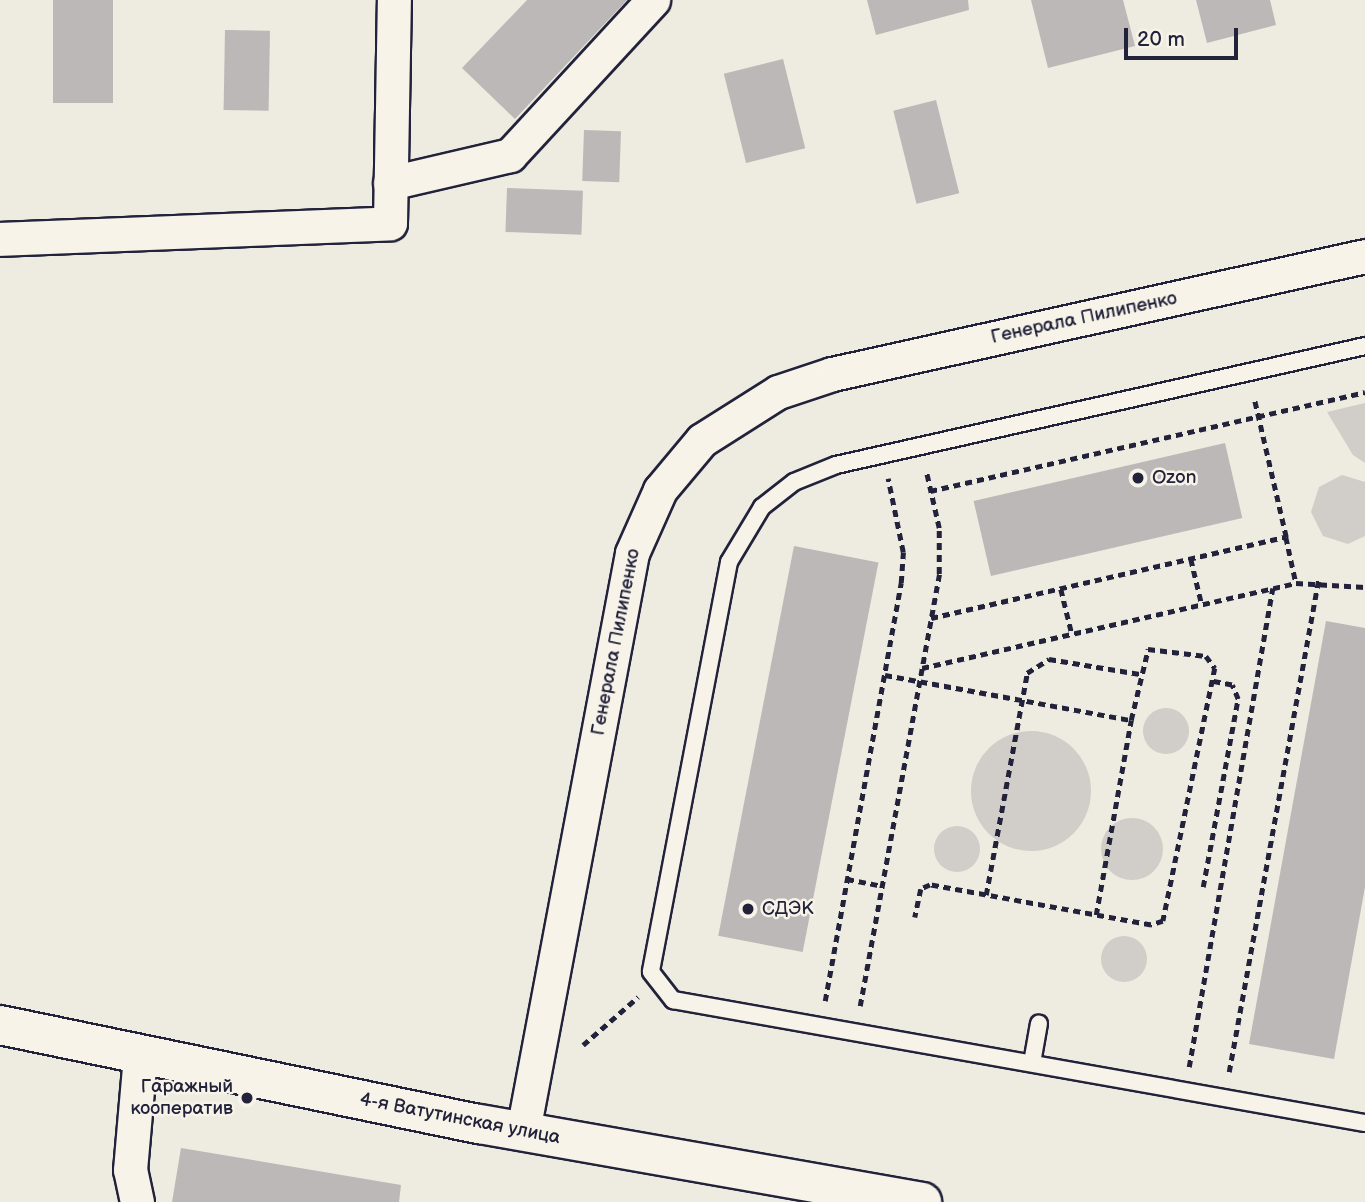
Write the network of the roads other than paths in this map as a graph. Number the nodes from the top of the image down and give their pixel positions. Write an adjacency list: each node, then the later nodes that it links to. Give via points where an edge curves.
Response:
1 (394, 0): 3 (street)
2 (653, 0): 3 (street, via 510,155)
3 (390, 183): 4 (street, via 390,223)
4 (0, 239)
5 (1365, 256): 12 (street, Генерала Пилипенко, via 832,374 778,392 702,439 660,490 632,552)
6 (1365, 346): 10 (lane, via 882,454 794,482 762,507 729,562 651,972 654,983 673,1000)
7 (0, 1024): 9 (street, 4-я Ватутинская улица)
8 (1039, 1024): 10 (lane)
9 (140, 1056): 12 (street, 4-я Ватутинская улица); 13 (street, via 130,1170)
10 (1032, 1063): 11 (lane)
11 (1365, 1123)
12 (523, 1131): 14 (street, 4-я Ватутинская улица)
13 (137, 1202)
14 (922, 1202)

